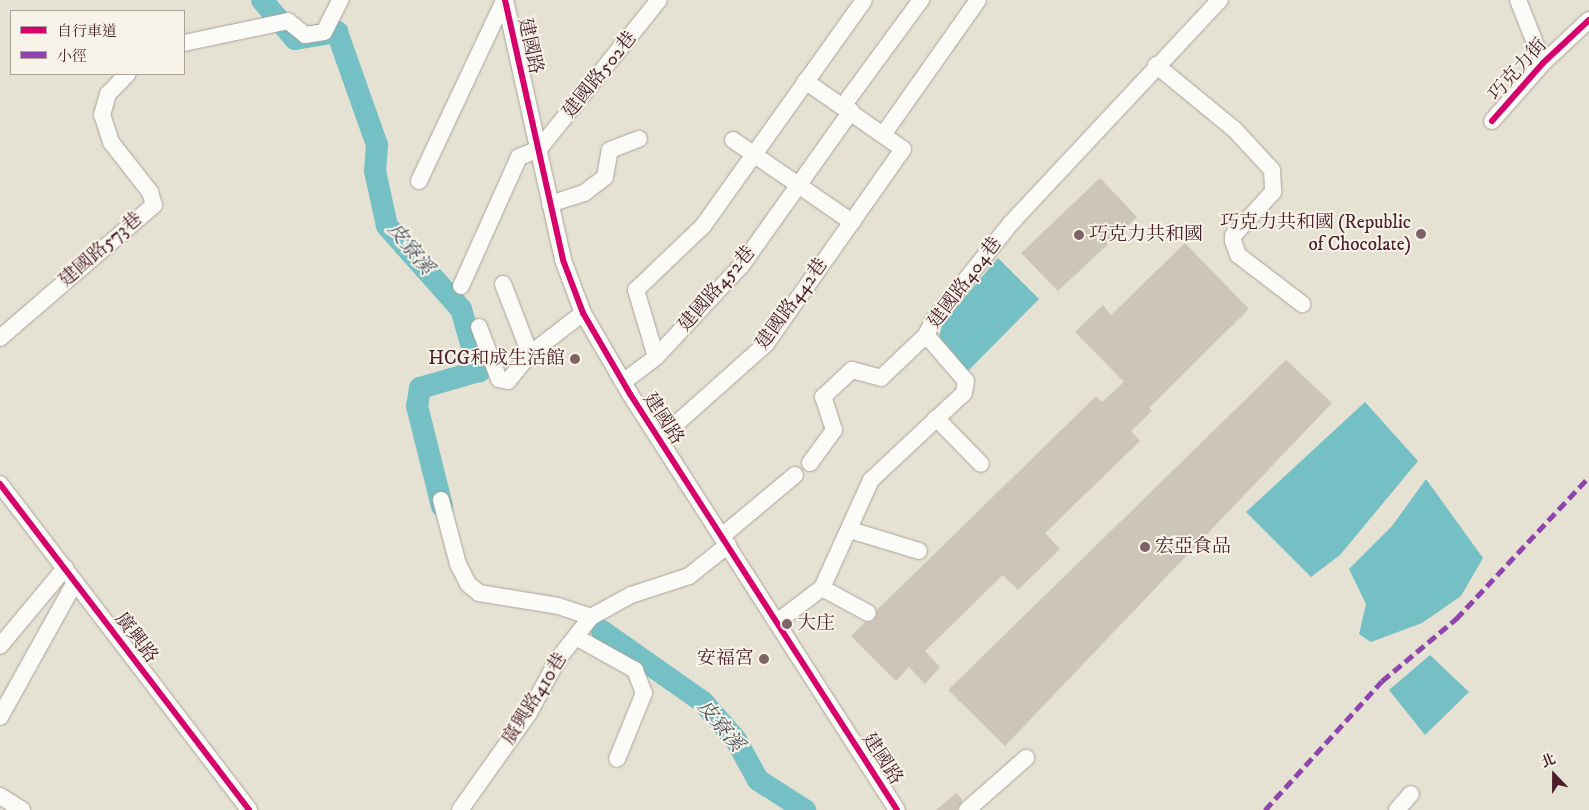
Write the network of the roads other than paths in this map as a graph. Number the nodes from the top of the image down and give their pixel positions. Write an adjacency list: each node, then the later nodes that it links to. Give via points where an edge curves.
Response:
1 (340, 0): 10 (street, via 324,32 304,35 288,21)
2 (504, 0): 20 (street, 建國路); 22 (street)
3 (658, 0): 20 (street, 建國路502巷)
4 (864, 0): 14 (street)
5 (921, 0): 15 (street, 建國路452巷)
6 (978, 0): 17 (street)
7 (1220, 0): 12 (street, 建國路404巷)
8 (1518, 0): 11 (street)
9 (1589, 20): 11 (street, 巧克力街)
10 (185, 42)
11 (1543, 62): 16 (street, 巧克力街)
12 (1156, 65): 28 (street, via 1235,130 1272,170 1273,192 1233,241 1238,254); 31 (street, 建國路404巷, via 1011,222)
13 (126, 75): 32 (street, 建國路573巷, via 108,94 102,115 111,142 150,192 154,205)
14 (805, 82): 15 (street); 21 (street)
15 (847, 108): 17 (street); 23 (street, 建國路452巷)
16 (1492, 121)
17 (885, 132): 25 (street, 建國路442巷, via 903,149)
18 (639, 138): 24 (street, via 610,150 604,177 584,193)
19 (733, 140): 21 (street)
20 (539, 149): 24 (street, 建國路); 27 (street, via 518,157)
21 (753, 153): 23 (street); 34 (street, via 703,226 636,290)
22 (419, 180)
23 (797, 184): 25 (street); 34 (street, 建國路452巷, via 741,266)
24 (550, 204): 29 (street, 建國路, via 563,260)
25 (852, 222): 37 (street, 建國路442巷, via 748,364)
26 (503, 284): 33 (street)
27 (461, 286)
28 (1302, 304)
29 (583, 313): 33 (street); 35 (street, 建國路)
30 (479, 327): 33 (street, via 499,379 508,381)
31 (926, 336): 36 (street, 建國路404巷, via 966,381 964,393); 38 (street, via 881,378 852,370 823,398 834,430)
32 (0, 338)
33 (530, 354)
34 (656, 356): 35 (street, 建國路452巷)
35 (622, 382): 37 (street, 建國路)
36 (936, 418): 39 (street); 43 (street, 建國路404巷, via 872,480)
37 (659, 439): 44 (street, 建國路)
38 (810, 463)
39 (981, 464)
40 (795, 475): 44 (street)
41 (0, 484): 46 (street, 廣興路)
42 (441, 500): 50 (street, via 458,564 474,589 492,598 558,606)
43 (850, 530): 45 (street); 48 (street, 建國路404巷)
44 (725, 540): 50 (street, via 689,576 631,594); 51 (street, 建國路)
45 (919, 551)
46 (64, 568): 47 (street, 廣興路); 53 (street)
47 (75, 582): 54 (street); 60 (street, 廣興路)
48 (822, 588): 49 (street); 51 (street, 建國路404巷)
49 (868, 613)
50 (591, 617): 52 (street, 廣興路410巷)
51 (777, 622): 62 (street, 建國路)
52 (576, 637): 56 (street, via 636,670 644,693); 61 (street, 廣興路410巷, via 546,678 517,732)
53 (0, 646)
54 (0, 717)
55 (1026, 758): 63 (street)
56 (617, 759)
57 (1411, 794): 64 (street)
58 (0, 796): 59 (street)
59 (22, 810)
60 (249, 810)
61 (460, 810)
62 (897, 810)
63 (967, 810)
64 (1397, 810)

